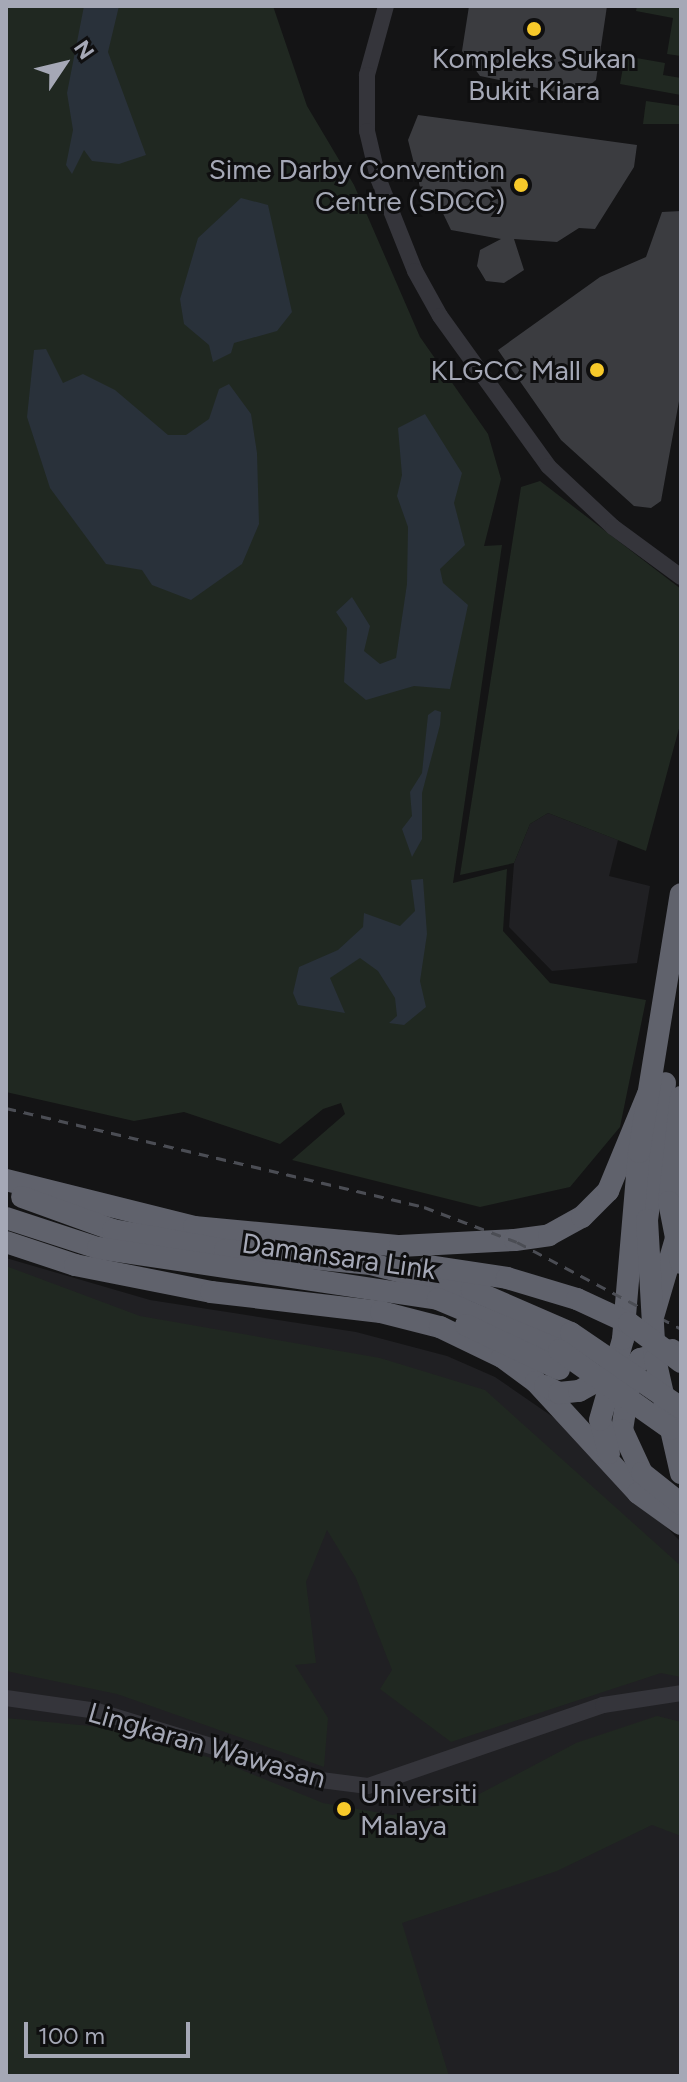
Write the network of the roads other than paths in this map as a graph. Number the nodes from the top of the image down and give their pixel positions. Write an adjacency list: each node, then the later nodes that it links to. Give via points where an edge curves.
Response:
1 (386, 6): 2 (street, via 367,75 367,131 378,178 415,271 440,316 548,466 613,527)
2 (680, 575)
3 (681, 894): 5 (highway)
4 (681, 973): 25 (highway, bridge, via 655,1147 647,1284 662,1409)
5 (648, 1094): 7 (highway, via 608,1191 582,1217 549,1235 515,1240 400,1246 194,1227); 10 (highway)
6 (681, 1097): 14 (highway, bridge, via 669,1202)
7 (6, 1180)
8 (6, 1191): 15 (highway, Damansara Link, via 113,1230 225,1250)
9 (6, 1218): 13 (highway, Damansara Link)
10 (632, 1218): 11 (highway, via 646,1246 664,1245); 21 (highway, via 627,1310)
11 (680, 1221): 21 (highway, via 648,1329)
12 (6, 1242): 16 (highway, via 75,1265)
13 (98, 1248): 17 (highway, via 132,1263); 18 (highway, Damansara Link, via 378,1286 477,1312)
14 (681, 1263)
15 (371, 1264): 18 (highway, Damansara Link, via 472,1290); 20 (highway, bridge, via 507,1278 577,1299 629,1323)
16 (189, 1287): 17 (highway); 22 (highway, via 381,1312 440,1327 502,1357)
17 (253, 1287): 18 (highway, via 404,1307 502,1339)
18 (563, 1351): 23 (highway, Damansara Link, bridge); 24 (highway)
19 (681, 1352): 27 (highway, via 661,1349 640,1359 625,1393 622,1430 642,1473)
20 (681, 1362)
21 (612, 1375): 22 (highway, via 559,1393); 26 (highway, via 600,1420 604,1444)
22 (536, 1382): 26 (highway)
23 (681, 1408)
24 (675, 1444)
25 (681, 1473)
26 (638, 1493): 28 (highway)
27 (681, 1504)
28 (681, 1524)
29 (681, 1693): 30 (street, Lingkaran Wawasan, via 603,1705 368,1786 321,1780 97,1711)
30 (6, 1698)

